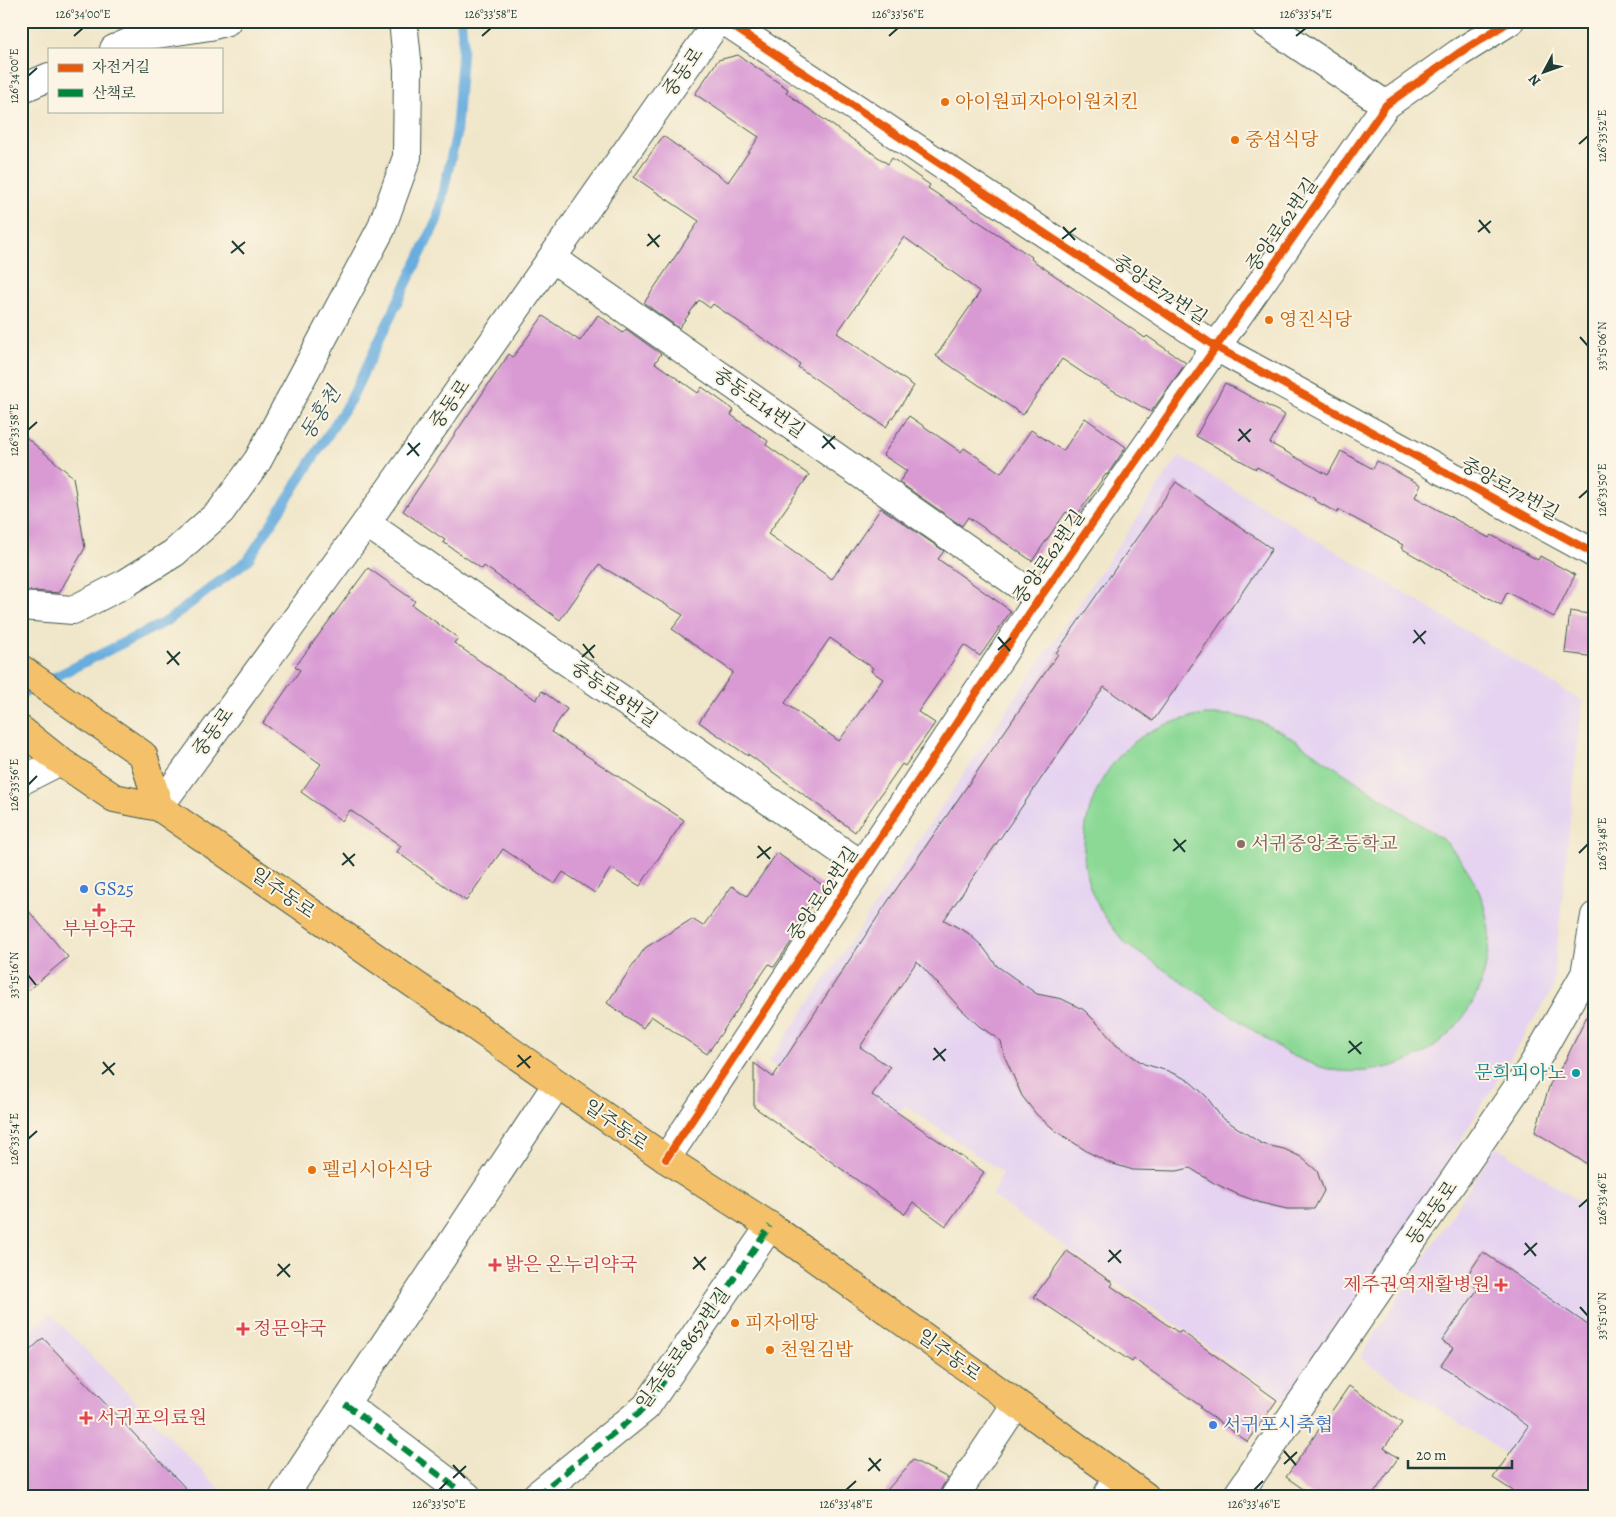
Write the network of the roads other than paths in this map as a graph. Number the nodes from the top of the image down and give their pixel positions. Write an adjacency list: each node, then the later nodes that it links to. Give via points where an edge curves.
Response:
1 (227, 21): 7 (street, via 210,26)
2 (403, 21): 17 (street, via 408,70 407,157 380,229 258,460 221,511 174,554 73,610)
3 (718, 21): 12 (street, 중동로)
4 (725, 21): 13 (street, 중앙로72번길)
5 (1262, 21): 11 (street)
6 (1510, 21): 11 (street, 중앙로62번길, via 1458,53)
7 (153, 28): 8 (street)
8 (116, 48)
9 (48, 77): 10 (street)
10 (21, 89)
11 (1386, 105): 13 (street, 중앙로62번길)
12 (552, 258): 14 (street, 중동로); 16 (street, 중동로14번길)
13 (1216, 347): 15 (street, 중앙로72번길); 16 (street, 중앙로62번길)
14 (366, 523): 22 (street, 중동로); 23 (street, 중동로8번길)
15 (1595, 554)
16 (1039, 599): 23 (street, 중앙로62번길)
17 (21, 606)
18 (21, 670): 22 (main road, via 143,755)
19 (23, 731): 20 (main road, 일주동로)
20 (60, 761): 21 (street); 22 (main road, 일주동로, via 114,798)
21 (21, 780)
22 (159, 806): 26 (main road, 일주동로)
23 (862, 865): 27 (street, 중앙로62번길)
24 (1595, 916): 25 (street, 동문동로)
25 (1590, 977): 37 (street, 동문동로)
26 (557, 1084): 27 (main road, 일주동로); 29 (street)
27 (666, 1159): 28 (main road, 일주동로)
28 (770, 1226): 30 (main road, 일주동로); 34 (street, 일주동로8652번길, via 646,1407)
29 (345, 1404): 32 (street); 33 (street)
30 (1016, 1404): 31 (main road, 일주동로); 35 (street)
31 (1112, 1486): 36 (main road, 일주동로)
32 (284, 1496)
33 (467, 1496)
34 (536, 1496)
35 (955, 1496)
36 (1146, 1496)
37 (1237, 1496)

